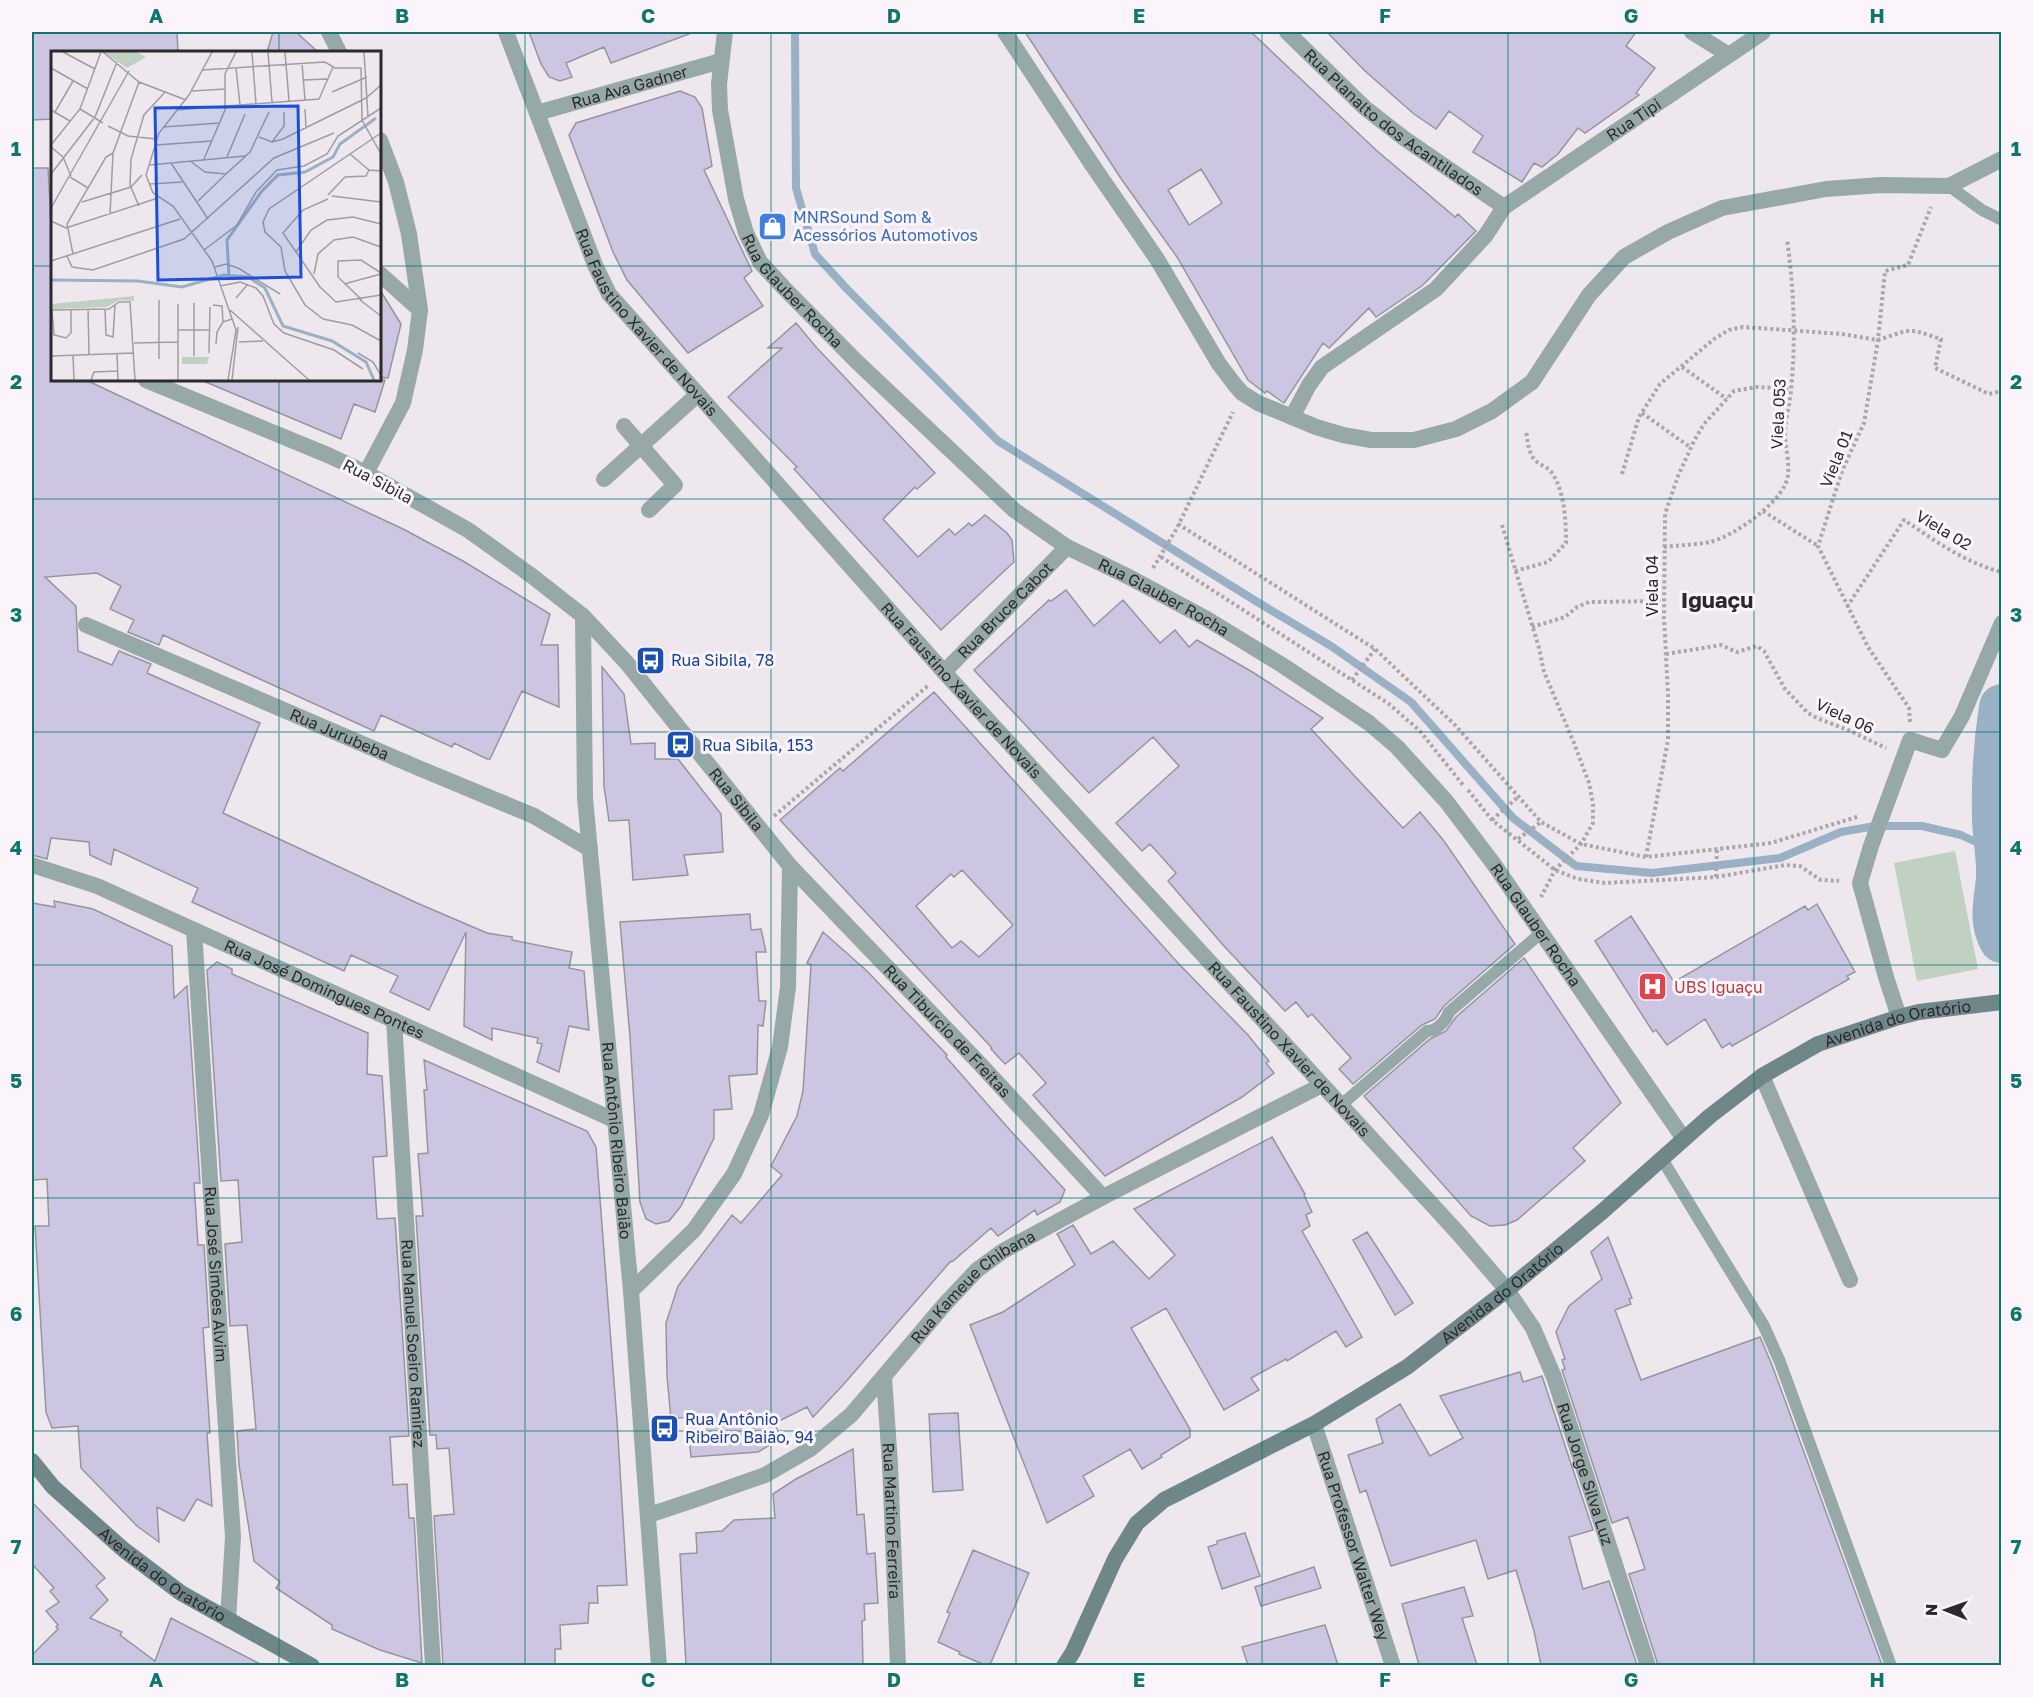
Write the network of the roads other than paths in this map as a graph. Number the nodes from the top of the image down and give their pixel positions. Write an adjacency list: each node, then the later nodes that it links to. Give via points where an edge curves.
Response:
1 (328, 32): 8 (street)
2 (506, 32): 11 (street, Rua Faustino Xavier de Novais)
3 (725, 32): 10 (street, Rua Glauber Rocha)
4 (1005, 32): 21 (street, via 1157,259 1219,364 1242,393)
5 (1287, 32): 15 (street, Rua Planalto dos Acantilados, via 1365,108)
6 (1692, 32): 9 (street)
7 (1763, 32): 9 (street, Rua Tipi)
8 (338, 51)
9 (1729, 55): 15 (street, Rua Tipi)
10 (721, 61): 11 (street, Rua Ava Gadner); 27 (street, Rua Glauber Rocha, via 720,110 732,180 746,233 760,262 856,362 1005,502)
11 (537, 113): 20 (street, Rua Faustino Xavier de Novais, via 609,294)
12 (381, 143): 18 (street, via 402,203)
13 (2001, 159): 14 (street)
14 (1944, 186): 16 (lane); 21 (street, via 1826,189 1722,208 1668,232 1624,257 1589,295 1532,382 1492,411 1456,429 1414,440 1371,440 1343,435)
15 (1504, 207): 21 (street, via 1486,235 1436,289 1322,367)
16 (2001, 220)
17 (381, 275): 18 (street)
18 (420, 310): 24 (street, via 403,403)
19 (148, 381): 24 (street, Rua Sibila)
20 (697, 395): 23 (street); 31 (street, Rua Faustino Xavier de Novais)
21 (1292, 417)
22 (624, 426): 23 (street)
23 (641, 445): 25 (street); 26 (street, via 675,485)
24 (366, 473): 28 (street, Rua Sibila, via 468,530)
25 (604, 479)
26 (649, 510)
27 (1067, 547): 31 (street, Rua Bruce Cabot); 36 (street, Rua Glauber Rocha, via 1207,619 1369,723 1397,747 1446,801)
28 (583, 616): 32 (street, Rua Antônio Ribeiro Baião, via 585,798); 34 (street, Rua Sibila, via 626,662)
29 (2001, 623): 38 (street, via 1962,716 1942,750 1910,740 1860,883)
30 (86, 625): 32 (street, Rua Jurubeba, via 534,816)
31 (944, 672): 41 (street, Rua Faustino Xavier de Novais)
32 (590, 849): 43 (street, Rua Antônio Ribeiro Baião)
33 (32, 865): 35 (street, Rua José Domingues Pontes, via 97,886)
34 (790, 866): 46 (street, Rua Tiburcio de Freitas); 49 (street, via 788,987 780,1047 761,1115 734,1174 693,1230)
35 (194, 930): 39 (street, Rua José Domingues Pontes); 54 (street, Rua José Simões Alvim, via 232,1537)
36 (1541, 933): 42 (lane, via 1449,1012 1447,1019 1427,1031); 44 (street, Rua Glauber Rocha)
37 (2001, 1002): 38 (main road, Avenida do Oratório)
38 (1899, 1017): 40 (main road, Avenida do Oratório, via 1818,1044)
39 (394, 1020): 43 (street, Rua José Domingues Pontes); 56 (street, Rua Manuel Soeiro Ramirez)
40 (1762, 1076): 44 (main road, Avenida do Oratório); 47 (street)
41 (1322, 1085): 42 (street, Rua Faustino Xavier de Novais); 46 (street, Rua Kameue Chibana)
42 (1340, 1106): 48 (street, Rua Faustino Xavier de Novais)
43 (614, 1120): 49 (street, Rua Antônio Ribeiro Baião)
44 (1684, 1139): 45 (main road, Avenida do Oratório)
45 (1662, 1159): 48 (main road, Avenida do Oratório); 62 (lane, via 1764,1326)
46 (1103, 1197): 50 (street, Rua Kameue Chibana, via 1003,1251 976,1270)
47 (1850, 1280)
48 (1507, 1290): 51 (main road, Avenida do Oratório, via 1407,1367); 61 (street, Rua Jorge Silva Luz, via 1533,1328 1554,1377)
49 (631, 1291): 53 (street, Rua Antônio Ribeiro Baião)
50 (884, 1377): 53 (street, Rua Kameue Chibana, via 851,1416 810,1449 765,1475); 58 (street, Rua Martino Ferreira)
51 (1314, 1424): 59 (main road, Avenida do Oratório, via 1164,1500 1137,1523 1115,1559); 60 (street, Rua Professor Walter Wey)
52 (32, 1461): 54 (main road, Avenida do Oratório, via 53,1487 124,1550 181,1593)
53 (649, 1515): 57 (street, Rua Antônio Ribeiro Baião)
54 (228, 1620): 55 (main road, Avenida do Oratório)
55 (312, 1665)
56 (433, 1665)
57 (659, 1665)
58 (898, 1665)
59 (1064, 1665)
60 (1393, 1665)
61 (1648, 1665)
62 (1891, 1665)

